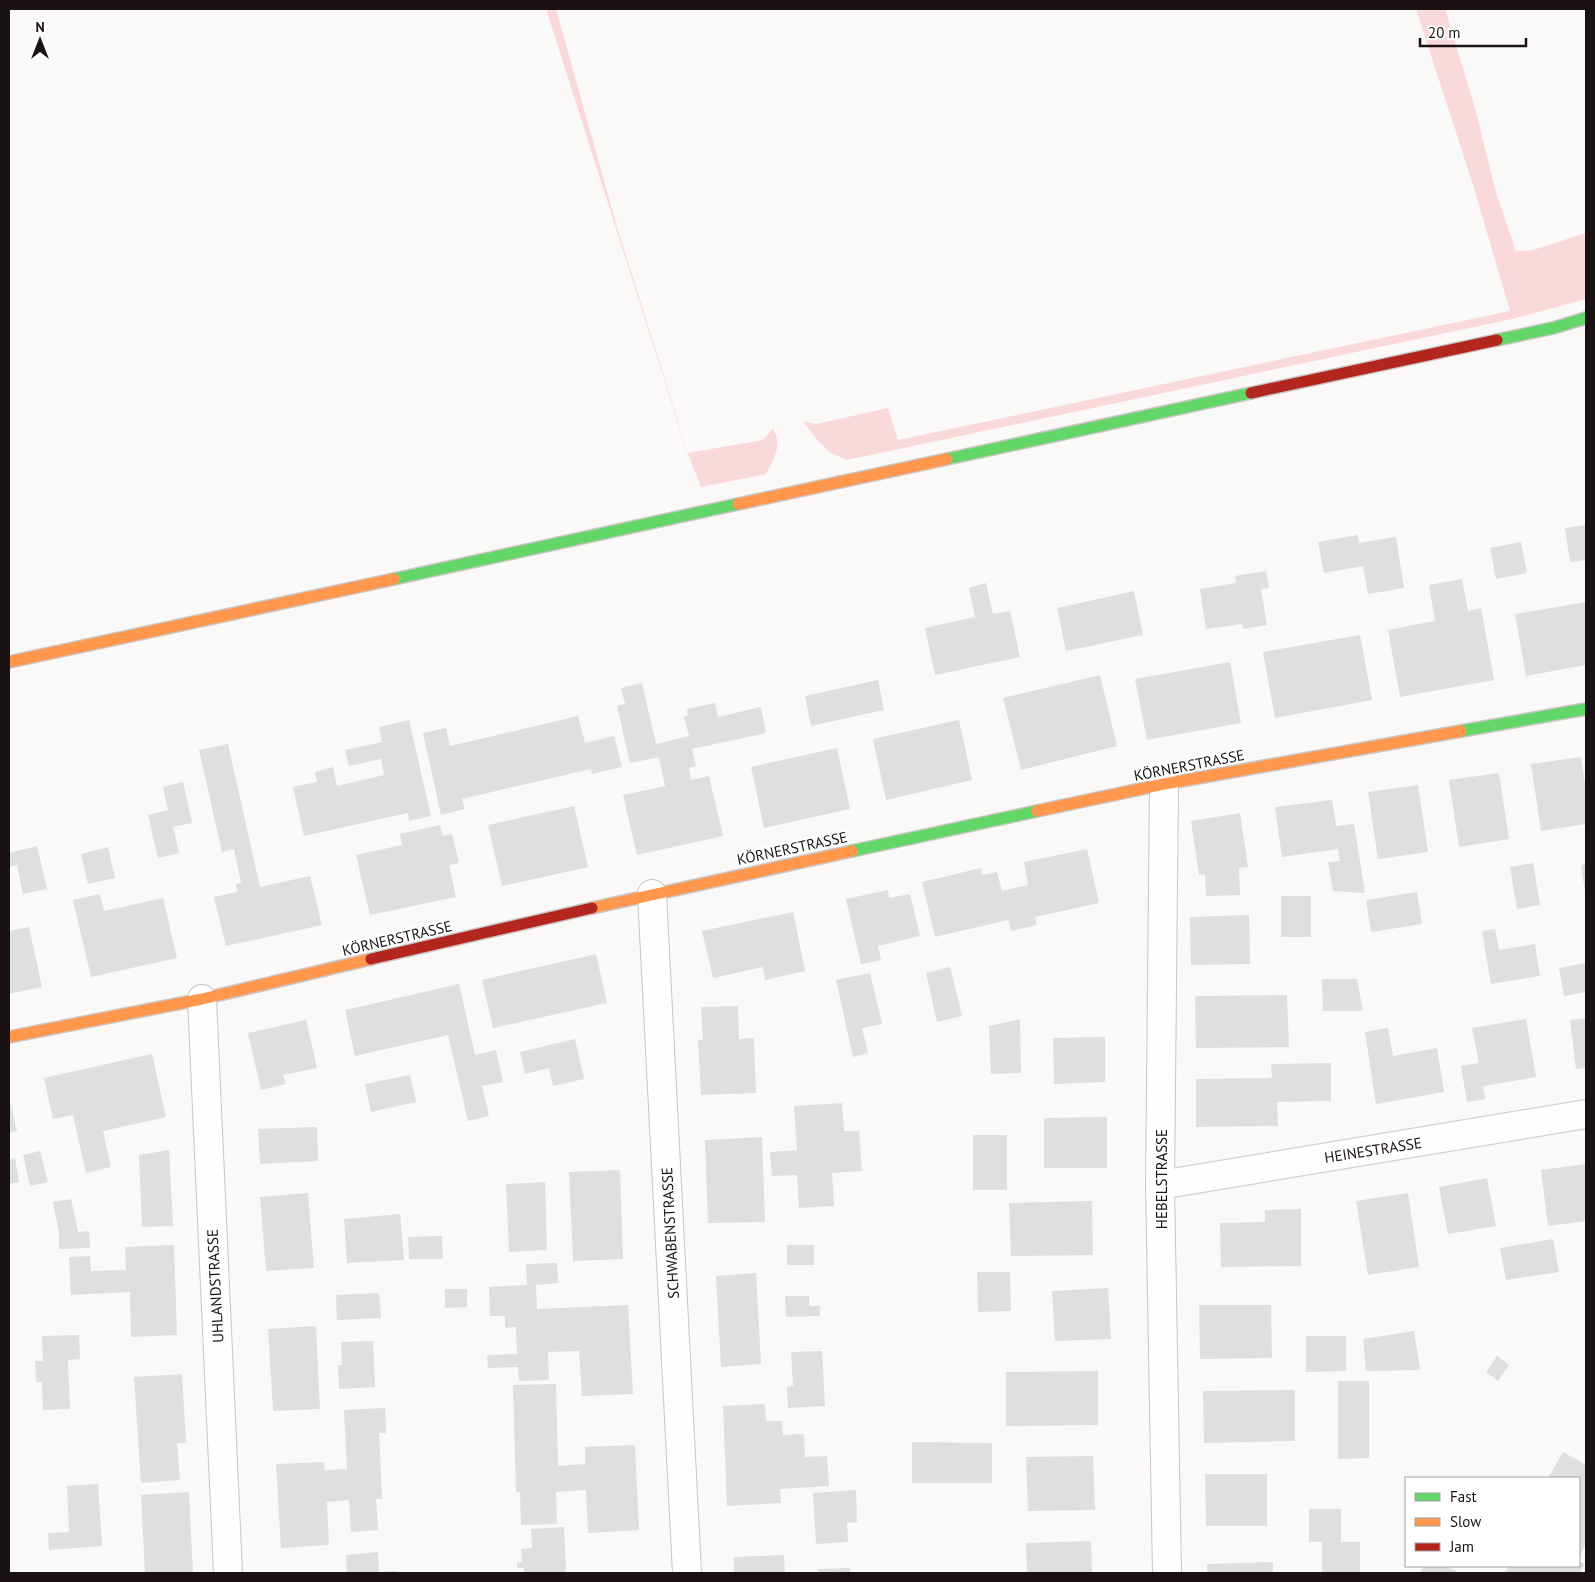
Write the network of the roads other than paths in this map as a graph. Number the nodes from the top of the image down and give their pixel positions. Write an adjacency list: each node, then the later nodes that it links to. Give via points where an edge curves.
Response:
1 (1586, 318): 2 (street, via 1554,328)
2 (9, 662)
3 (1586, 710): 4 (street, KÖRNERSTRASSE)
4 (1164, 784): 5 (street, KÖRNERSTRASSE); 9 (street, HEBELSTRASSE)
5 (652, 894): 6 (street, KÖRNERSTRASSE); 11 (street, SCHWABENSTRASSE)
6 (202, 999): 7 (street, KÖRNERSTRASSE); 10 (street, UHLANDSTRASSE)
7 (9, 1037)
8 (1586, 1114): 9 (street, HEINESTRASSE)
9 (1160, 1185): 12 (street, HEBELSTRASSE)
10 (228, 1573)
11 (687, 1573)
12 (1167, 1573)

